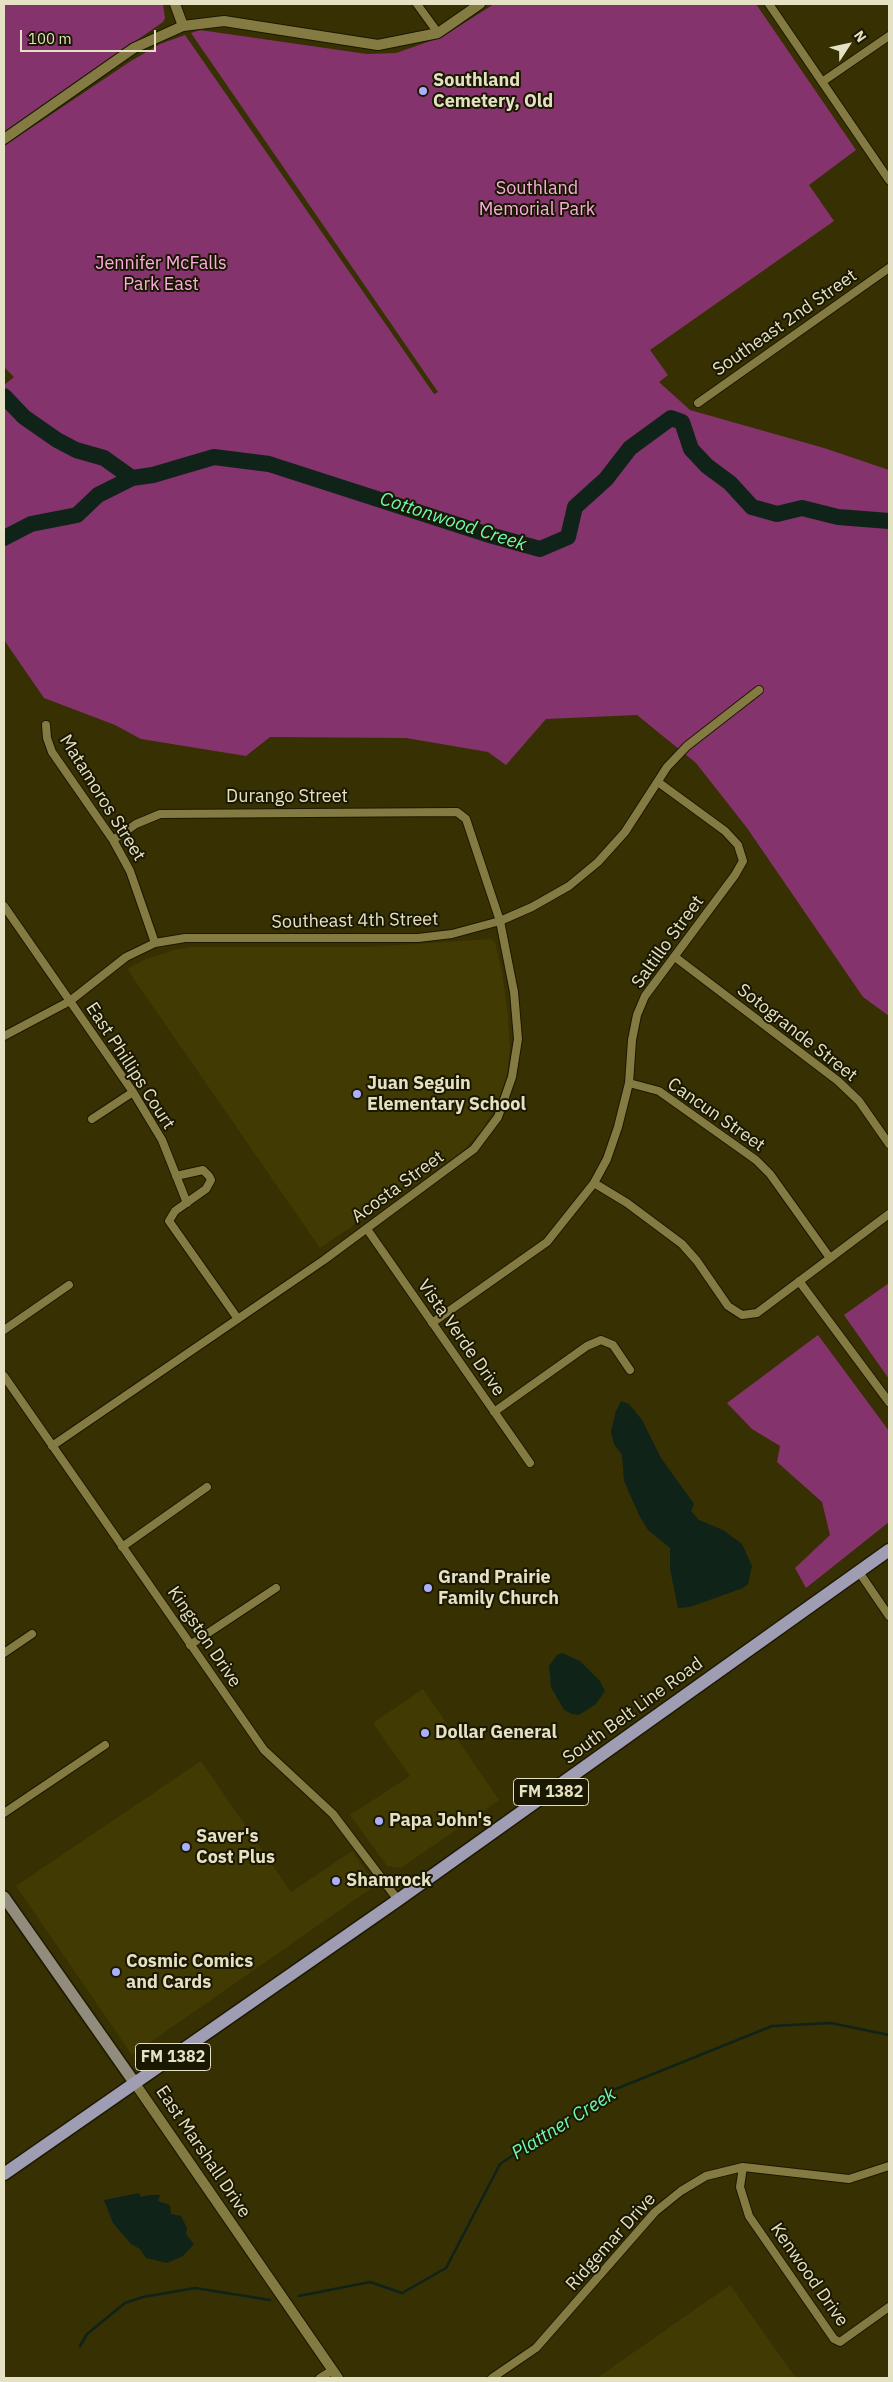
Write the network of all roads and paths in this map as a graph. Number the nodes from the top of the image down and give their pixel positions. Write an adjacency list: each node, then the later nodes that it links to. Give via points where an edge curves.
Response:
1 (175, 4): 5 (street)
2 (417, 4): 6 (street)
3 (480, 4): 6 (street)
4 (769, 4): 8 (street)
5 (183, 26): 6 (street, via 224,21 378,46); 9 (street, via 134,48)
6 (438, 33)
7 (889, 36): 8 (street)
8 (822, 82): 10 (street)
9 (4, 139)
10 (889, 180)
11 (889, 268): 12 (street, Southeast 2nd Street)
12 (698, 403)
13 (759, 690): 15 (street, Southeast 4th Street, via 687,746)
14 (46, 725): 17 (street, Matamoros Street, via 46,738 52,752)
15 (658, 782): 19 (street, Southeast 4th Street, via 624,832 598,862 569,886); 21 (street, Saltillo Street, via 725,831 738,845 742,861)
16 (466, 819): 17 (street, Durango Street, via 457,812 160,814 136,824); 19 (street, Acosta Street)
17 (113, 840): 20 (street, Matamoros Street, via 130,871)
18 (4, 906): 22 (street, East Phillips Court)
19 (500, 921): 20 (street, Southeast 4th Street, via 452,934 418,938 185,938); 32 (street, Acosta Street, via 514,992 518,1039 512,1077 498,1117 474,1149)
20 (155, 943): 22 (street, Southeast 4th Street, via 126,957)
21 (675, 958): 24 (street, Saltillo Street, via 645,996 637,1015); 27 (street, Sotogrande Street, via 838,1081 859,1102)
22 (70, 1001): 23 (street, Southeast 4th Street); 25 (street, East Phillips Court)
23 (4, 1036)
24 (630, 1084): 29 (street, Saltillo Street, via 607,1158); 33 (street, Cancun Street, via 659,1091 756,1160 770,1174)
25 (133, 1092): 26 (street); 28 (street, East Phillips Court, via 162,1140)
26 (92, 1119)
27 (889, 1144)
28 (176, 1176): 30 (street, East Phillips Court); 30 (street, via 203,1170 210,1176 206,1189)
29 (594, 1183): 34 (street, via 682,1244 728,1306 742,1315 757,1313); 37 (street, Saltillo Street, via 546,1242)
30 (187, 1203): 36 (street, via 175,1211 169,1221)
31 (889, 1214): 33 (street)
32 (367, 1229): 36 (street, Acosta Street); 37 (street, Vista Verde Drive)
33 (830, 1258): 34 (street)
34 (798, 1281): 41 (street)
35 (69, 1285): 38 (street)
36 (238, 1319): 43 (street, Acosta Street)
37 (432, 1323): 42 (street, Vista Verde Drive)
38 (4, 1330)
39 (630, 1370): 42 (street, via 613,1344 601,1340 587,1346)
40 (4, 1376): 43 (street, Kingston Drive)
41 (889, 1402)
42 (494, 1412): 44 (street, Vista Verde Drive)
43 (52, 1446): 46 (street, Kingston Drive)
44 (530, 1464)
45 (207, 1487): 46 (street)
46 (122, 1547): 52 (street, Kingston Drive)
47 (889, 1550): 48 (main road, South Belt Line Road / FM 1382)
48 (859, 1572): 50 (street); 57 (main road, South Belt Line Road / FM 1382)
49 (276, 1588): 52 (street)
50 (889, 1616)
51 (32, 1634): 53 (street)
52 (190, 1645): 57 (street, Kingston Drive, via 264,1750 333,1814)
53 (4, 1653)
54 (105, 1745): 55 (street)
55 (4, 1813)
56 (4, 1897): 58 (main road, East Marshall Drive)
57 (398, 1900): 58 (main road, South Belt Line Road / FM 1382)
58 (134, 2082): 61 (main road, South Belt Line Road / FM 1382); 63 (street, East Marshall Drive)
59 (889, 2166): 60 (street, Ridgemar Drive, via 849,2179)
60 (744, 2167): 62 (street, Kenwood Drive, via 740,2186 749,2216 834,2339 840,2342); 65 (street, Ridgemar Drive, via 706,2176 654,2212 536,2348)
61 (4, 2174)
62 (889, 2307)
63 (335, 2374): 64 (street)
64 (320, 2378)
65 (492, 2378)

